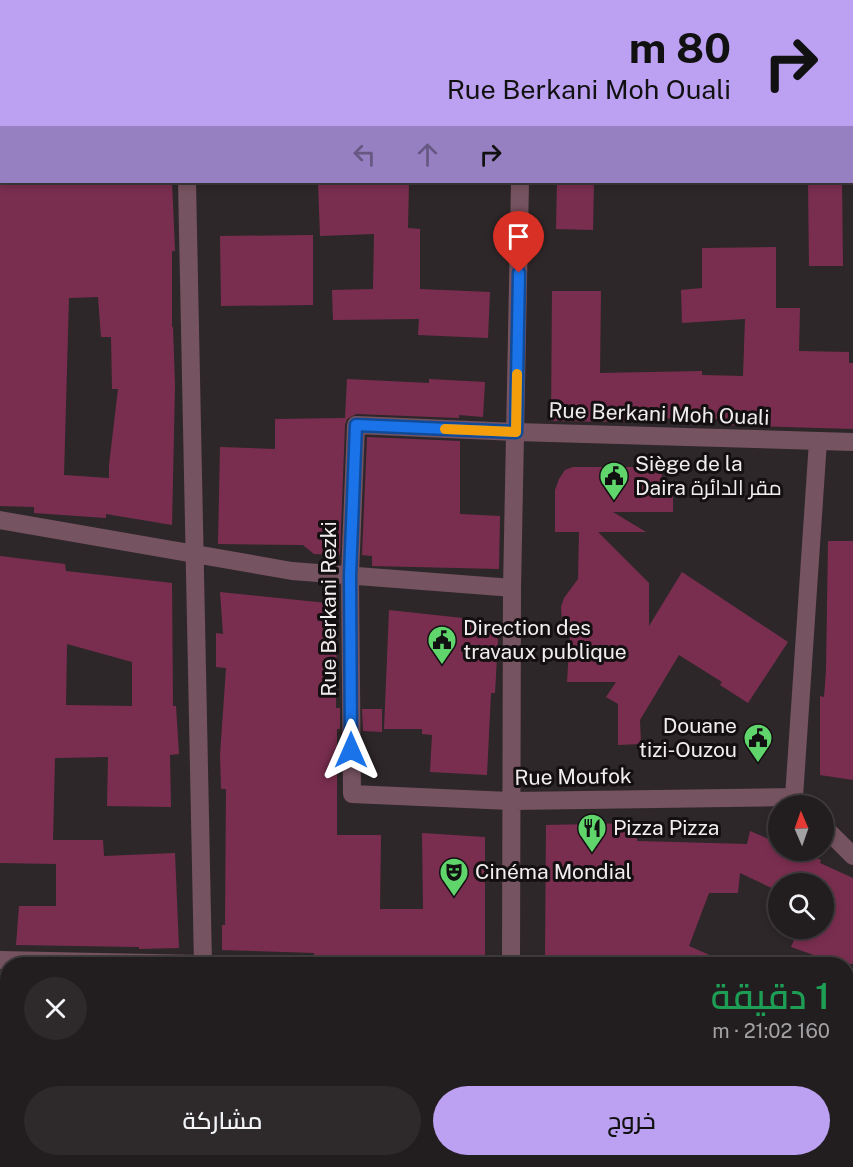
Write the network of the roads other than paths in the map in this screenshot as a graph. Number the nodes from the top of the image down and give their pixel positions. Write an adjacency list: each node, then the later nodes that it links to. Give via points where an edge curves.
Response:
1 (187, 183): 8 (street)
2 (520, 183): 4 (street)
3 (356, 425): 4 (street, Rue Berkani Moh Ouali); 9 (street, Rue Berkani Rezki)
4 (516, 432): 5 (street, Rue Berkani Moh Ouali); 10 (street)
5 (819, 441): 6 (street, Rue Berkani Moh Ouali); 12 (street)
6 (853, 442)
7 (0, 520): 8 (street)
8 (194, 554): 9 (street, via 292,571); 17 (street)
9 (350, 575): 10 (street); 11 (street, Rue Berkani Rezki)
10 (512, 588): 13 (street)
11 (351, 794): 13 (street, Rue Moufok)
12 (798, 795)
13 (512, 801): 14 (street, Rue Moufok); 18 (street)
14 (768, 801)
15 (834, 837): 16 (street)
16 (853, 856)
17 (202, 957)
18 (511, 957)

